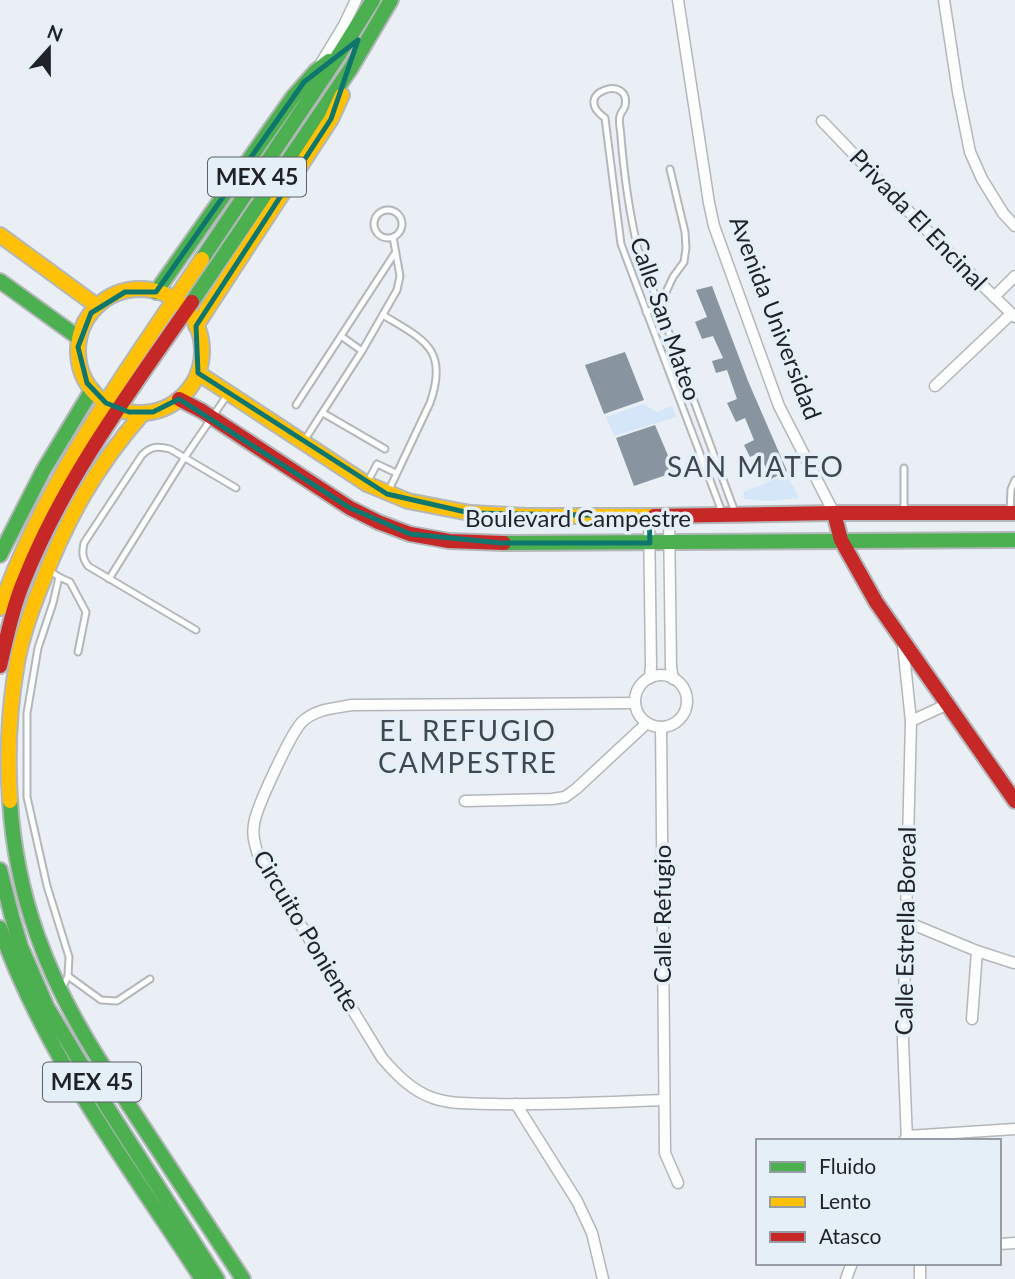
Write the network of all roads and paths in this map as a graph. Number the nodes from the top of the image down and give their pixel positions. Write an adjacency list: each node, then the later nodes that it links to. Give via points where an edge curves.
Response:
1 (356, 0): 8 (street)
2 (373, 0): 6 (main road, MEX 45)
3 (391, 0): 7 (main road, MEX 45)
4 (944, 0): 13 (street, via 970,152 982,179)
5 (677, 1): 53 (street, Avenida Universidad, via 714,226 779,406)
6 (340, 53): 8 (main road); 21 (main road, MEX 45)
7 (351, 68): 24 (main road, MEX 45); 28 (main road, via 331,119)
8 (316, 71): 19 (main road)
9 (619, 117): 10 (lane); 10 (lane, Calle San Mateo, via 624,96 607,89 594,100 596,110); 23 (lane, Calle San Mateo, via 634,231)
10 (605, 118): 25 (lane, Calle San Mateo, via 621,244)
11 (822, 121): 20 (street, Privada El Encinal)
12 (670, 169): 23 (lane, via 686,248 684,262)
13 (1015, 226)
14 (0, 234): 22 (main road)
15 (393, 237): 15 (lane, via 380,235 375,227 382,212 400,216 400,231); 16 (lane)
16 (396, 253): 26 (lane, via 399,282); 29 (lane)
17 (1015, 276): 20 (street)
18 (0, 281): 30 (main road)
19 (156, 292): 21 (main road); 22 (main road, via 125,292)
20 (995, 297): 27 (street, Privada El Encinal)
21 (174, 300): 24 (main road); 40 (main road, MEX 45)
22 (97, 306): 30 (main road)
23 (659, 307): 25 (lane); 37 (lane, Calle San Mateo)
24 (186, 310): 28 (main road); 40 (main road, MEX 45)
25 (646, 312): 39 (lane, Calle San Mateo)
26 (383, 315): 31 (lane); 48 (lane, via 427,344 437,369 430,403)
27 (1013, 315): 33 (street)
28 (196, 326): 32 (main road, via 202,353)
29 (341, 336): 31 (lane); 38 (lane)
30 (79, 338): 34 (main road, via 80,366)
31 (362, 351): 42 (lane)
32 (198, 373): 35 (main road, Boulevard Campestre); 36 (main road)
33 (935, 386)
34 (92, 390): 40 (main road); 63 (main road, via 32,487)
35 (228, 394): 43 (lane); 44 (main road, Boulevard Campestre)
36 (180, 399): 41 (main road); 43 (main road, Boulevard Campestre)
37 (693, 401): 39 (lane); 56 (lane, Calle San Mateo)
38 (296, 405)
39 (680, 405): 56 (lane, Calle San Mateo)
40 (112, 406): 41 (main road); 66 (main road, MEX 45, via 79,443 42,507); 70 (main road, MEX 45, via 39,546 13,612)
41 (143, 413): 64 (main road, via 92,480 55,549)
42 (323, 413): 44 (lane); 45 (lane)
43 (212, 418): 46 (lane); 61 (main road, Boulevard Campestre, via 350,508 410,534 501,543)
44 (304, 442): 50 (main road, Boulevard Campestre)
45 (385, 449)
46 (185, 457): 51 (lane); 65 (lane); 65 (lane, via 159,446 149,449 84,542 83,559)
47 (904, 468): 54 (lane)
48 (396, 473): 50 (lane, via 377,464); 52 (lane)
49 (1015, 480): 55 (lane)
50 (367, 484): 52 (main road, Boulevard Campestre)
51 (236, 488)
52 (387, 494): 57 (main road, Boulevard Campestre, via 470,513)
53 (834, 513): 54 (main road, Boulevard Campestre); 56 (main road, Boulevard Campestre); 60 (main road, Avenida Universidad)
54 (904, 513): 55 (main road, Boulevard Campestre)
55 (1012, 513)
56 (730, 515): 58 (main road, Boulevard Campestre)
57 (649, 516): 58 (main road, Boulevard Campestre); 61 (street)
58 (668, 516): 62 (street)
59 (1015, 540): 60 (main road, Boulevard Campestre)
60 (841, 541): 62 (main road, Boulevard Campestre); 68 (main road, Avenida Universidad)
61 (650, 542): 62 (main road, Boulevard Campestre); 71 (street)
62 (669, 542): 72 (street)
63 (0, 555)
64 (53, 573): 69 (lane, via 70,582 86,612); 73 (main road, via 33,604); 86 (lane, via 53,603 38,648 27,713 27,797 69,957)
65 (108, 579): 67 (lane)
66 (0, 608)
67 (196, 630)
68 (903, 641): 75 (main road, Avenida Universidad); 76 (street, Calle Estrella Boreal)
69 (78, 652)
70 (0, 666)
71 (650, 678): 72 (street); 74 (street, via 639,688)
72 (673, 678): 78 (street, via 681,685 687,703 679,720)
73 (6, 701): 88 (main road, via 15,854 37,937)
74 (635, 703): 77 (street); 91 (street, Circuito Poniente, via 328,708 302,722 293,735 254,822 258,855 396,1074 416,1090 450,1102)
75 (948, 704): 76 (street); 80 (main road, Avenida Universidad)
76 (911, 721): 82 (street, Calle Estrella Boreal)
77 (647, 723): 78 (street); 79 (street, via 565,797)
78 (661, 727): 90 (street, Calle Refugio)
79 (465, 801)
80 (1015, 801)
81 (0, 870): 96 (main road, MEX 45, via 17,936 57,1025)
82 (907, 922): 84 (street); 93 (street, Calle Estrella Boreal)
83 (0, 928): 95 (main road, MEX 45, via 25,993 64,1065)
84 (977, 951): 85 (street); 89 (street)
85 (1014, 963)
86 (68, 976): 87 (lane, via 101,1000 117,1001); 88 (lane)
87 (150, 979)
88 (61, 993): 97 (main road, via 96,1055)
89 (972, 1018)
90 (664, 1100): 91 (street, Circuito Poniente); 94 (street, Calle Refugio, via 665,1153)
91 (516, 1104): 98 (street, via 577,1201 592,1233)
92 (1015, 1129): 93 (street)
93 (906, 1139)
94 (678, 1183)
95 (202, 1279)
96 (217, 1279)
97 (243, 1279)
98 (603, 1279)

